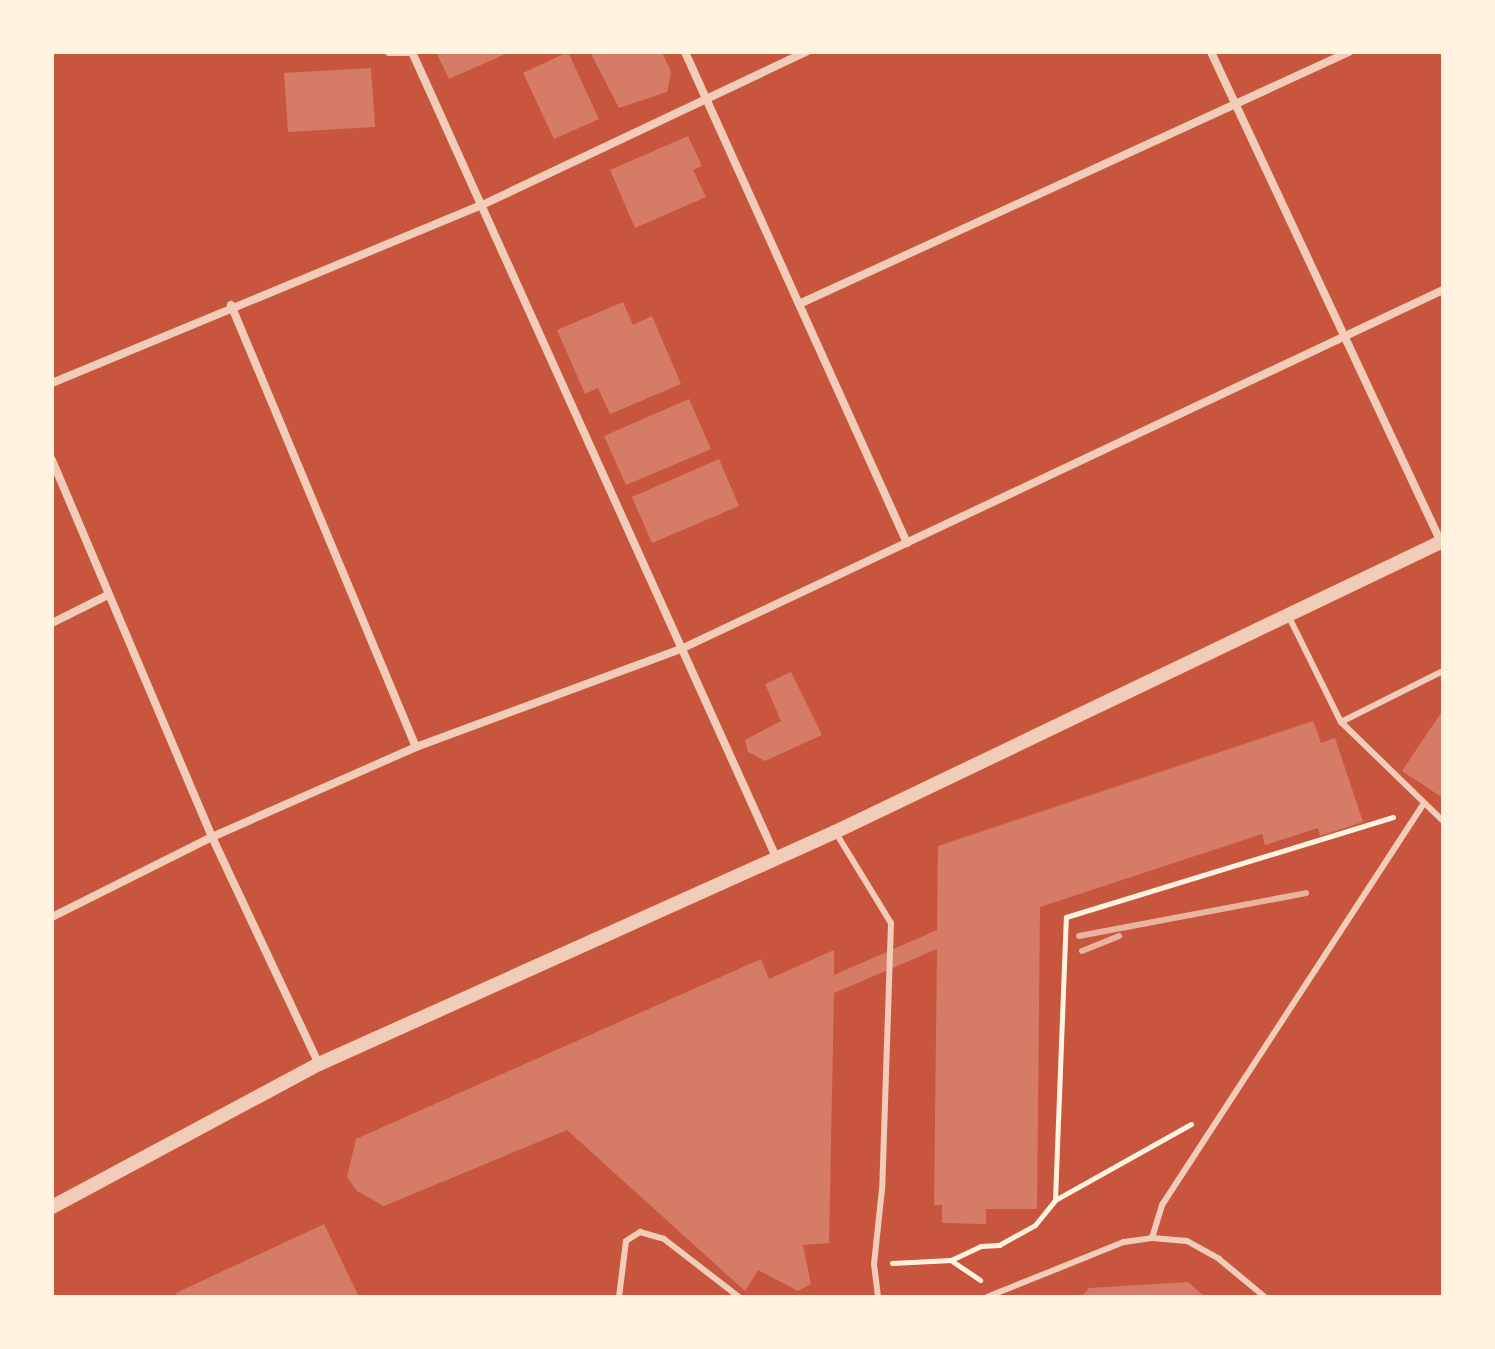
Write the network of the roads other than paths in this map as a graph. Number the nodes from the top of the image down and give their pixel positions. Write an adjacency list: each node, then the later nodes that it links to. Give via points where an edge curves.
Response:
1 (389, 52): 2 (street)
2 (412, 52): 9 (street)
3 (685, 52): 7 (street)
4 (806, 52): 7 (street)
5 (1211, 52): 8 (street)
6 (1349, 52): 8 (street)
7 (706, 99): 9 (street); 11 (street)
8 (1236, 104): 11 (street); 13 (street)
9 (480, 206): 12 (street); 21 (street)
10 (1443, 290): 13 (street)
11 (799, 304): 17 (street)
12 (231, 305): 14 (street); 24 (street)
13 (1344, 337): 16 (street); 17 (street)
14 (52, 383)
15 (52, 460): 18 (street)
16 (1442, 541): 19 (street)
17 (907, 543): 21 (street)
18 (106, 596): 20 (street); 28 (street)
19 (1288, 615): 23 (lane); 27 (street)
20 (52, 623)
21 (681, 649): 24 (street); 29 (street)
22 (1443, 671): 23 (lane)
23 (1341, 722): 25 (lane)
24 (416, 747): 28 (street)
25 (1422, 806): 26 (lane); 33 (lane, via 1162,1205)
26 (1443, 821)
27 (835, 832): 29 (street); 36 (lane, via 891,923 882,1189 874,1264)
28 (212, 837): 30 (street); 31 (street)
29 (776, 857): 31 (street)
30 (52, 917)
31 (319, 1064): 32 (street)
32 (52, 1207)
33 (1152, 1238): 37 (lane, via 1124,1242); 38 (lane, via 1187,1241)
34 (619, 1297): 35 (lane, via 626,1241 640,1232 664,1239)
35 (739, 1297)
36 (878, 1297)
37 (987, 1297)
38 (1265, 1297)

